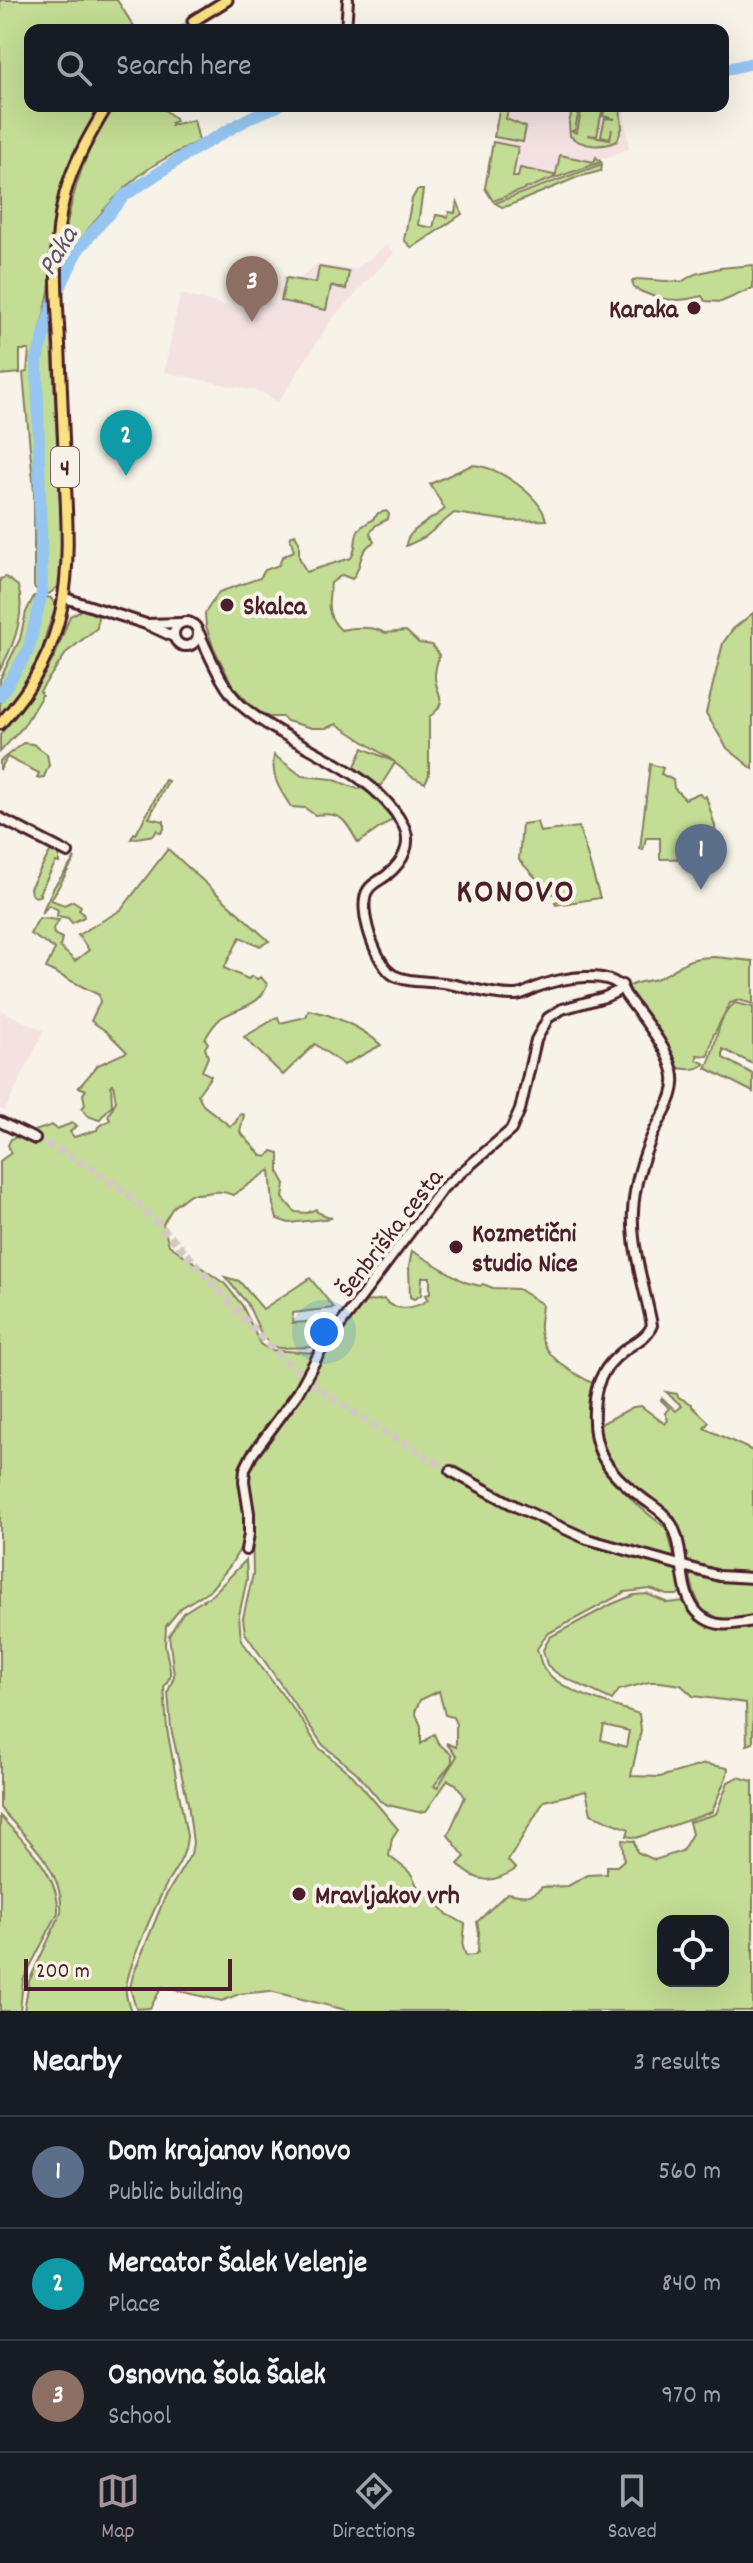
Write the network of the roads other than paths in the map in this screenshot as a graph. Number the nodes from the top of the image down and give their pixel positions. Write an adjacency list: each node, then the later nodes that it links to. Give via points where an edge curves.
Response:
1 (227, 0): 3 (main road)
2 (348, 0): 4 (street)
3 (193, 21)
4 (346, 24)
5 (103, 112): 6 (main road, 4, via 65,194 57,260 68,540)
6 (65, 598): 8 (street); 13 (main road, 4, via 41,669)
7 (183, 622): 8 (street); 9 (street, via 193,624); 10 (street)
8 (146, 624): 10 (street)
9 (199, 633): 11 (street); 12 (street)
10 (174, 637): 11 (street)
11 (188, 646): 12 (street)
12 (211, 658): 16 (street, via 241,705 342,767 387,804 403,825 408,840 402,860 367,890 364,903 378,960 387,972 404,980 514,996 548,983 588,977)
13 (0, 724)
14 (0, 818): 15 (street)
15 (68, 853)
16 (622, 985): 20 (street, Šenbriška cesta, via 605,997 548,1018 536,1040 511,1130 443,1188 320,1352 245,1469); 21 (street, via 659,1043 675,1080 643,1162 633,1211 652,1325 603,1373 594,1425 598,1453 610,1469 673,1526)
17 (0, 1122): 18 (street)
18 (35, 1139)
19 (451, 1471): 21 (street, via 587,1539)
20 (246, 1550)
21 (683, 1567): 22 (street); 23 (street, via 689,1602 702,1617 724,1626)
22 (753, 1578)
23 (753, 1621)

